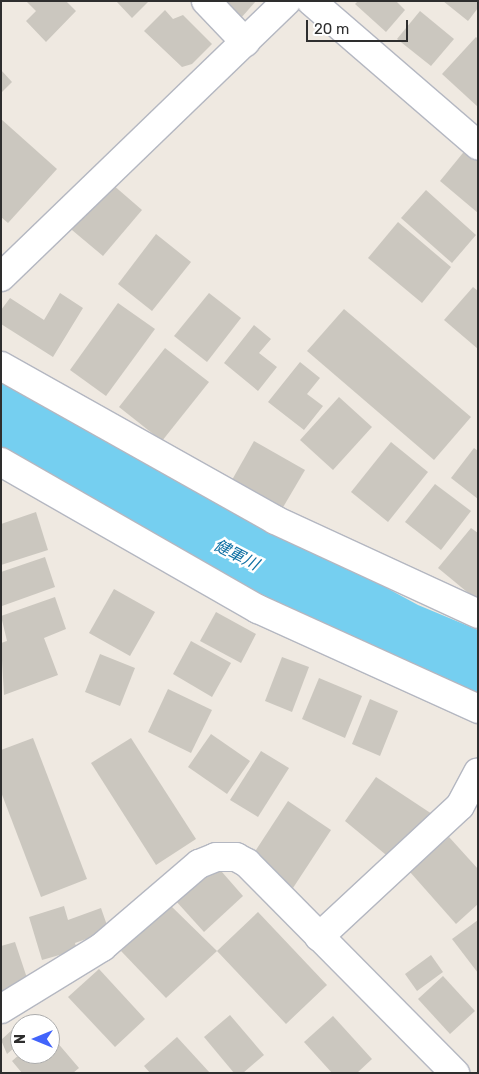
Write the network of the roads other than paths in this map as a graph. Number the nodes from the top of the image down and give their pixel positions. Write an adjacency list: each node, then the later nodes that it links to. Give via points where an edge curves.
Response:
1 (206, 1): 4 (street)
2 (286, 1): 4 (street)
3 (312, 1): 5 (street)
4 (245, 42): 6 (street)
5 (478, 145)
6 (1, 277)
7 (1, 366): 9 (street, via 275,520)
8 (1, 462): 10 (street, via 258,609)
9 (478, 614)
10 (478, 709)
11 (478, 772): 12 (street)
12 (469, 812): 13 (street)
13 (319, 937): 14 (street, via 247,863 216,857 199,864 102,947); 15 (street)
14 (1, 1009)
15 (455, 1073)

